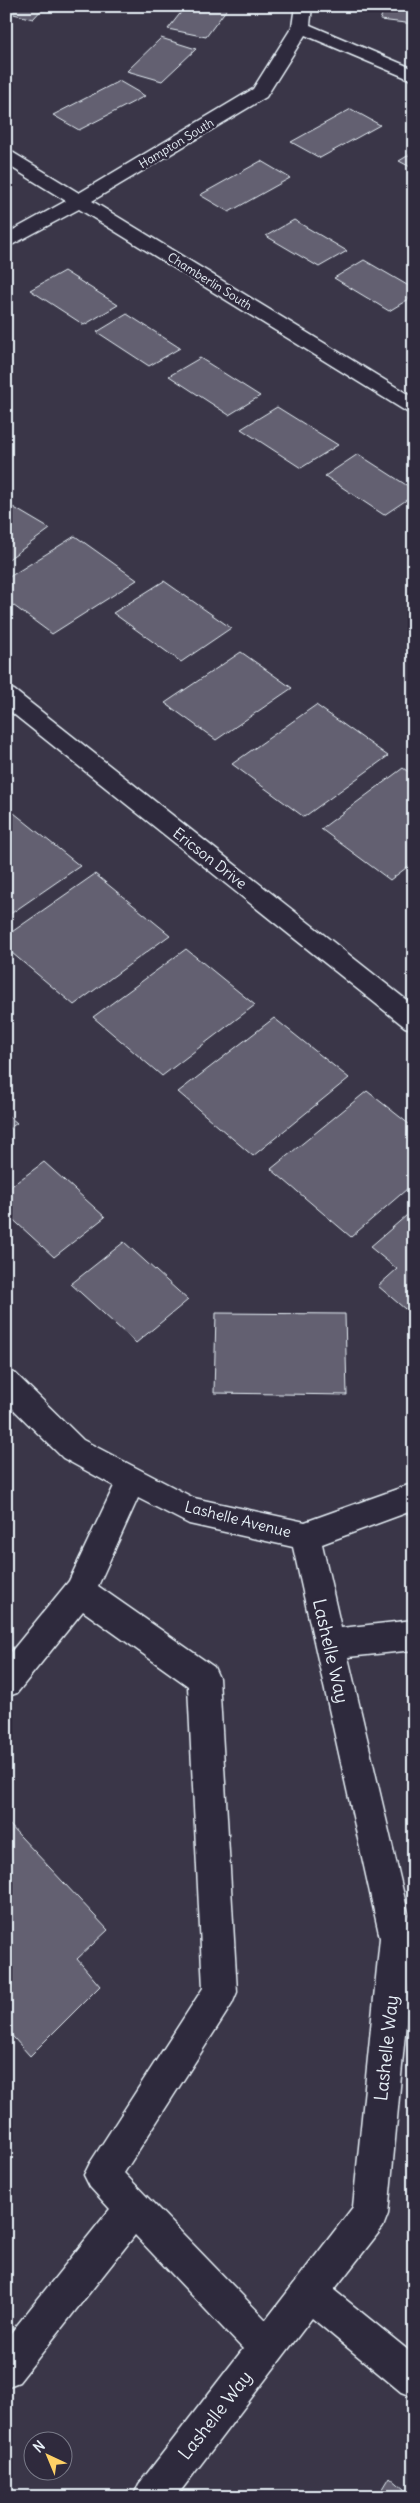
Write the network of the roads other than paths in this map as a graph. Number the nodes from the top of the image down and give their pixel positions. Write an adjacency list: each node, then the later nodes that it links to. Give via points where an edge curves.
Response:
1 (304, 6): 2 (street, Hampton South)
2 (301, 27): 3 (street); 5 (street, Hampton South, via 260,93)
3 (414, 76)
4 (6, 156): 5 (street, Chamberlin South)
5 (81, 200): 6 (street, Hampton South); 7 (street, Chamberlin South)
6 (6, 242)
7 (414, 407)
8 (6, 696): 9 (street, Ericson Drive)
9 (414, 1020)
10 (6, 1383): 11 (street, Lashelle Avenue, via 73,1450)
11 (132, 1480): 13 (street, Lashelle Avenue, via 189,1510); 14 (street)
12 (414, 1496): 13 (street, Lashelle Avenue)
13 (305, 1536): 16 (street, Lashelle Way)
14 (80, 1591): 17 (street); 19 (street, via 203,1678 220,1992 102,2175)
15 (414, 1635): 16 (street)
16 (329, 1644): 18 (street, Lashelle Way)
17 (6, 1682)
18 (405, 1934): 20 (street, Lashelle Way, via 370,2214)
19 (134, 2208): 21 (street); 22 (street)
20 (309, 2292): 21 (street, Lashelle Way); 23 (street)
21 (267, 2348): 24 (street, Lashelle Way)
22 (6, 2369)
23 (414, 2379)
24 (152, 2497)

